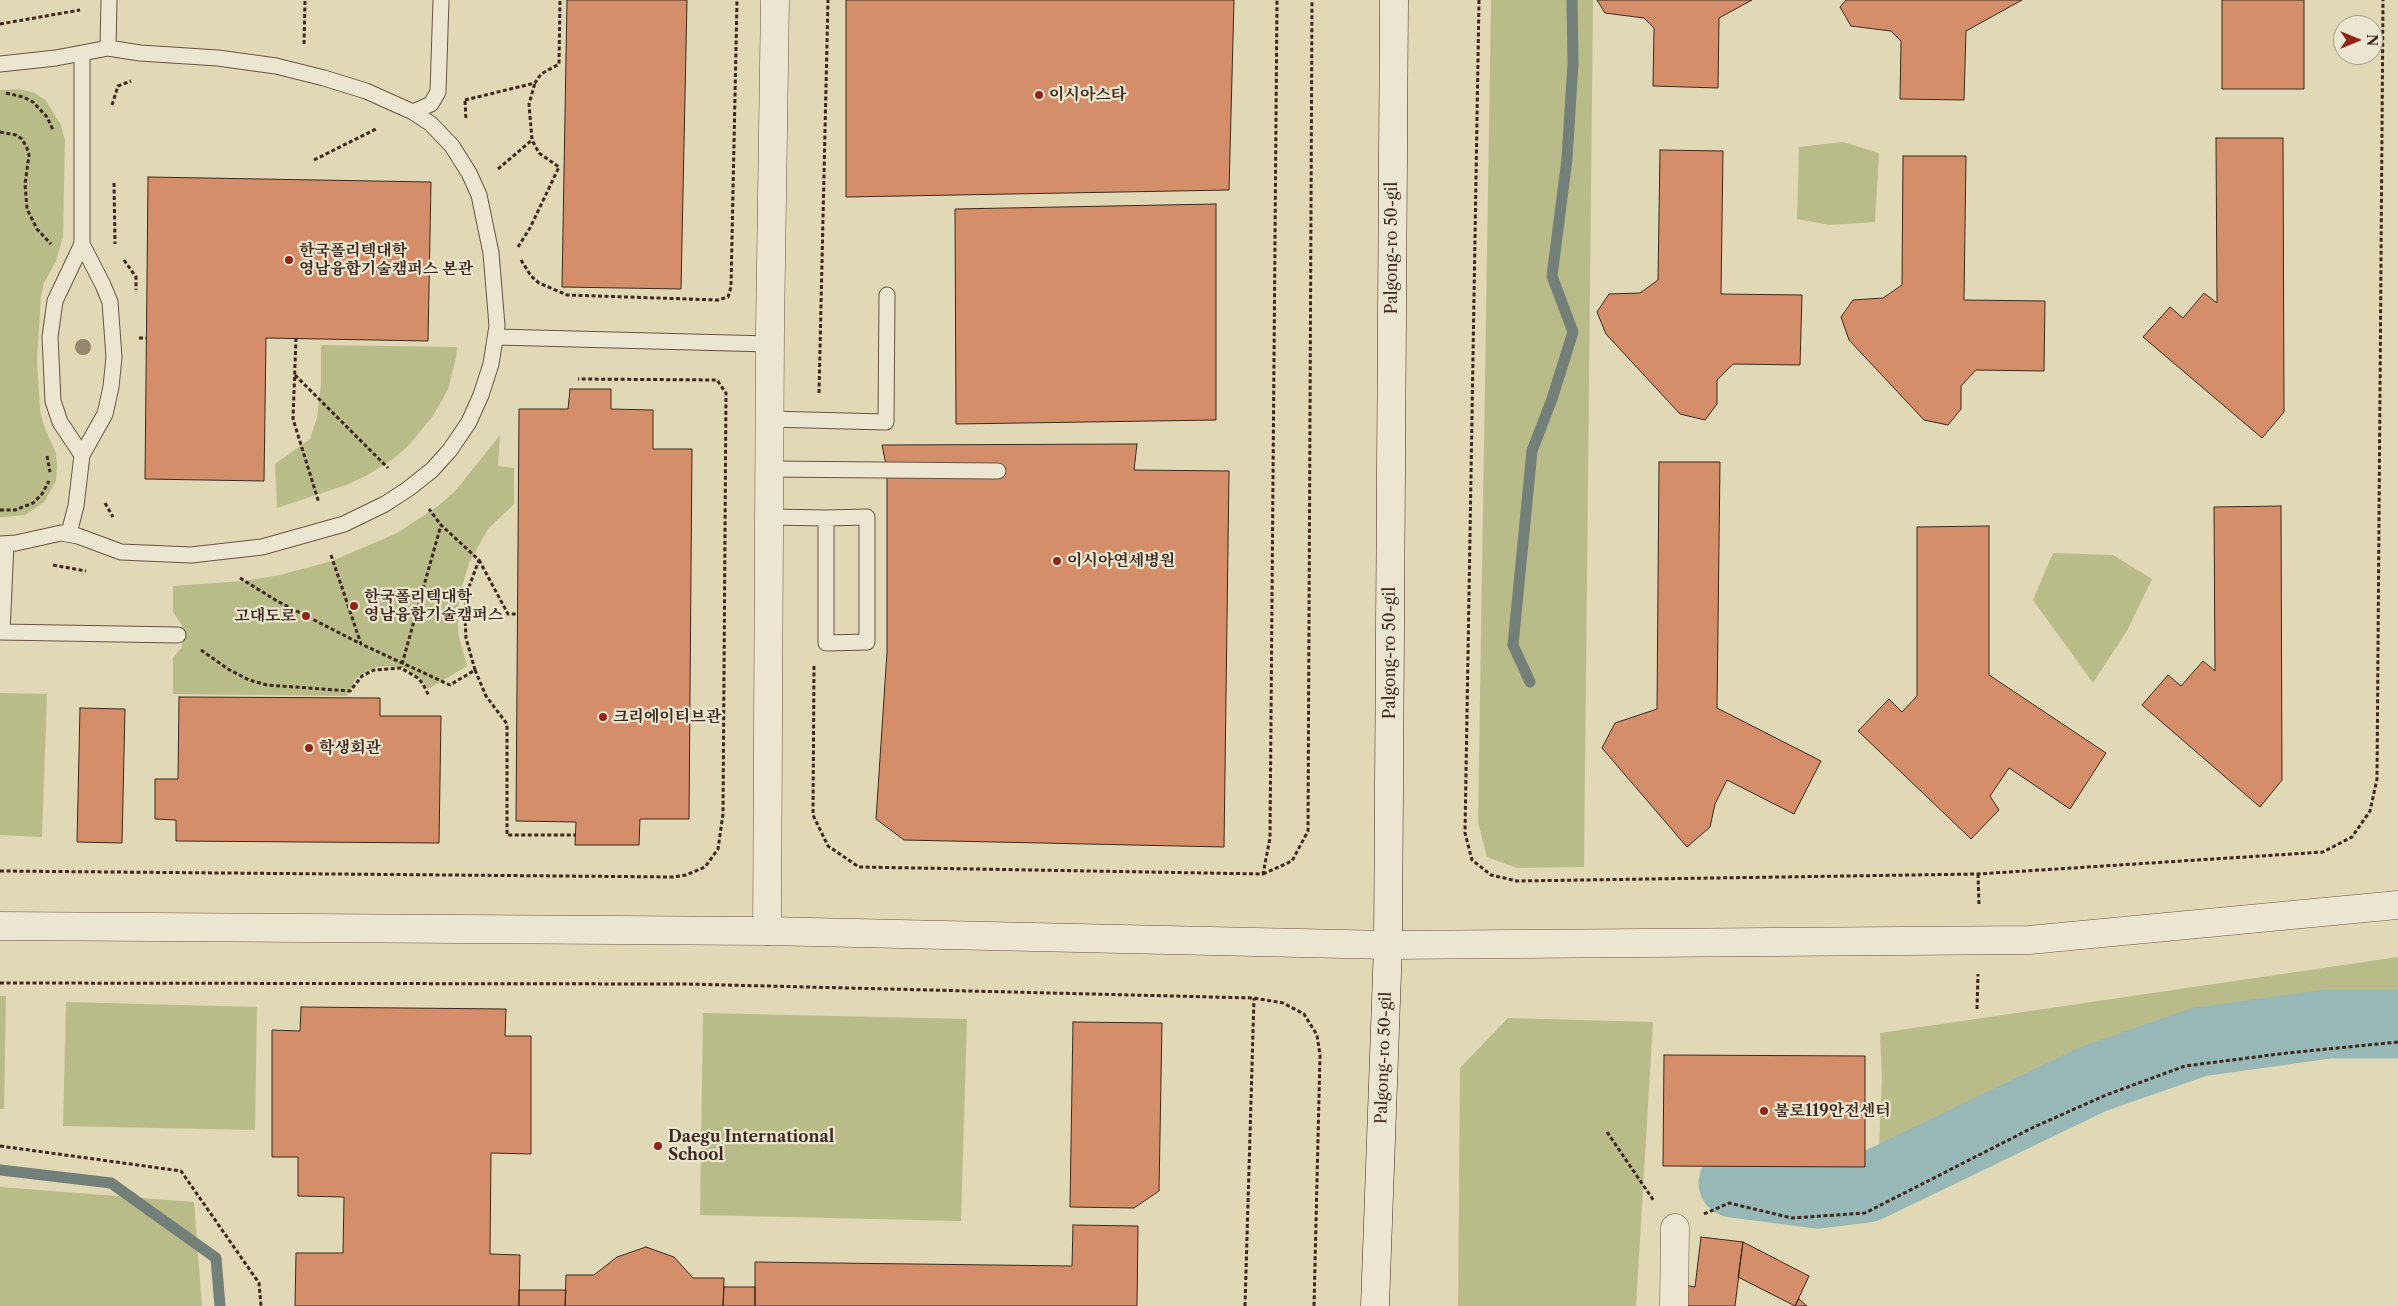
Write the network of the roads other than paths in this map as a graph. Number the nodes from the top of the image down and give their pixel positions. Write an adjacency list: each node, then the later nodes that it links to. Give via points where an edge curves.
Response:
1 (109, 0): 5 (lane)
2 (441, 0): 8 (lane, via 438,92 431,104)
3 (774, 0): 12 (street)
4 (1394, 0): 26 (street, Palgong-ro 50-gil)
5 (108, 48): 6 (lane); 8 (lane, via 234,60 303,72 366,91)
6 (82, 53): 7 (lane); 9 (lane)
7 (0, 64)
8 (413, 112): 11 (lane, via 431,124 452,146 479,195 491,253)
9 (82, 244): 14 (lane, via 110,302 114,357 105,414); 14 (lane, via 57,294 50,336 52,401 60,422)
10 (887, 295): 13 (lane, via 886,422)
11 (496, 336): 12 (lane); 19 (lane, via 481,395 460,437 421,480 374,510 344,524 279,544 171,555 120,552)
12 (770, 344): 13 (street)
13 (769, 419): 15 (street)
14 (82, 455): 19 (lane)
15 (769, 469): 16 (lane); 17 (street)
16 (998, 471)
17 (769, 517): 18 (lane); 25 (street)
18 (826, 518): 18 (lane, via 826,643 867,642 867,517)
19 (69, 533): 20 (lane)
20 (3, 544): 21 (lane)
21 (1, 632): 22 (lane)
22 (178, 635)
23 (2398, 905): 26 (street, via 2029,940)
24 (0, 926): 25 (street)
25 (767, 931): 26 (street)
26 (1388, 945): 28 (street, Palgong-ro 50-gil)
27 (1675, 1228): 29 (street)
28 (1375, 1306)
29 (1674, 1306)

